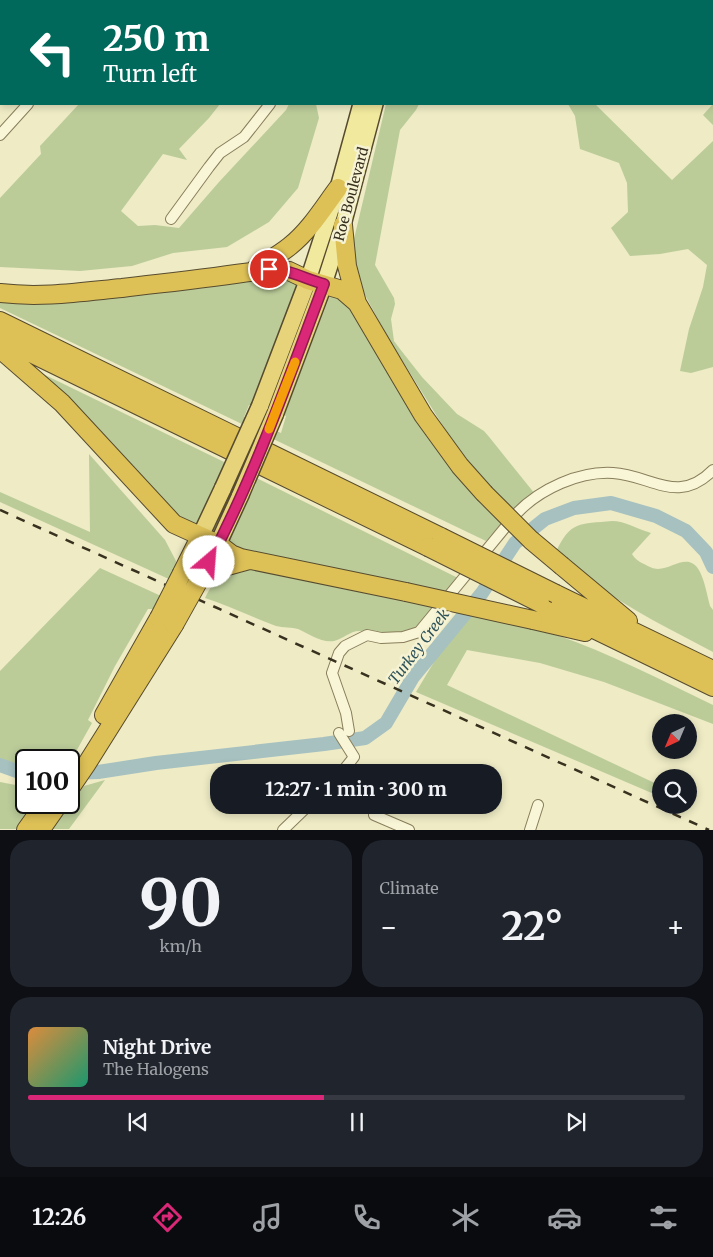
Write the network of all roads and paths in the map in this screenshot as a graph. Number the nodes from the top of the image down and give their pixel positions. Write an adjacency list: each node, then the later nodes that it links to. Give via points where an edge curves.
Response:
1 (27, 105): 5 (street)
2 (269, 105): 7 (street, via 244,137 220,154)
3 (361, 105): 6 (main road, Roe Boulevard)
4 (375, 105): 8 (main road, Roe Boulevard)
5 (0, 135)
6 (338, 188): 9 (highway, via 302,235); 10 (main road, Roe Boulevard)
7 (170, 218)
8 (343, 225): 10 (main road, Roe Boulevard); 12 (highway, via 347,266)
9 (252, 272): 10 (highway, via 280,269); 11 (highway, via 57,295)
10 (316, 282): 12 (highway, via 342,290); 18 (highway, bridge); 20 (highway, bridge, via 275,414)
11 (0, 293)
12 (357, 304): 26 (highway, bridge, via 422,415 460,466 531,540)
13 (0, 321): 19 (highway)
14 (0, 338): 19 (highway)
15 (0, 349): 17 (highway, via 62,403)
16 (713, 470): 30 (street, via 699,482 676,487 615,473 585,476 571,479 525,505 419,632 403,637 367,636 345,646 332,673)
17 (174, 524): 18 (highway); 22 (highway)
18 (200, 537): 20 (highway); 22 (highway)
19 (434, 542): 25 (highway, bridge, via 540,603); 26 (highway, bridge, via 556,594)
20 (218, 544): 21 (highway, via 236,557); 23 (highway)
21 (249, 560): 23 (highway, via 220,568); 25 (highway, bridge)
22 (185, 567): 24 (highway, bridge)
23 (199, 581): 24 (highway, bridge)
24 (167, 622): 29 (highway)
25 (617, 639): 28 (highway)
26 (650, 639): 27 (highway)
27 (713, 670)
28 (713, 687)
29 (104, 726): 32 (highway); 34 (highway)
30 (349, 731)
31 (339, 733): 33 (street, via 354,757)
32 (80, 756)
33 (348, 764)
34 (80, 770)
35 (538, 805): 44 (street)
36 (37, 814): 40 (highway)
37 (52, 814): 41 (highway)
38 (299, 814): 42 (street)
39 (374, 814): 43 (street)
40 (26, 830)
41 (41, 830)
42 (283, 830)
43 (409, 830)
44 (530, 830)

